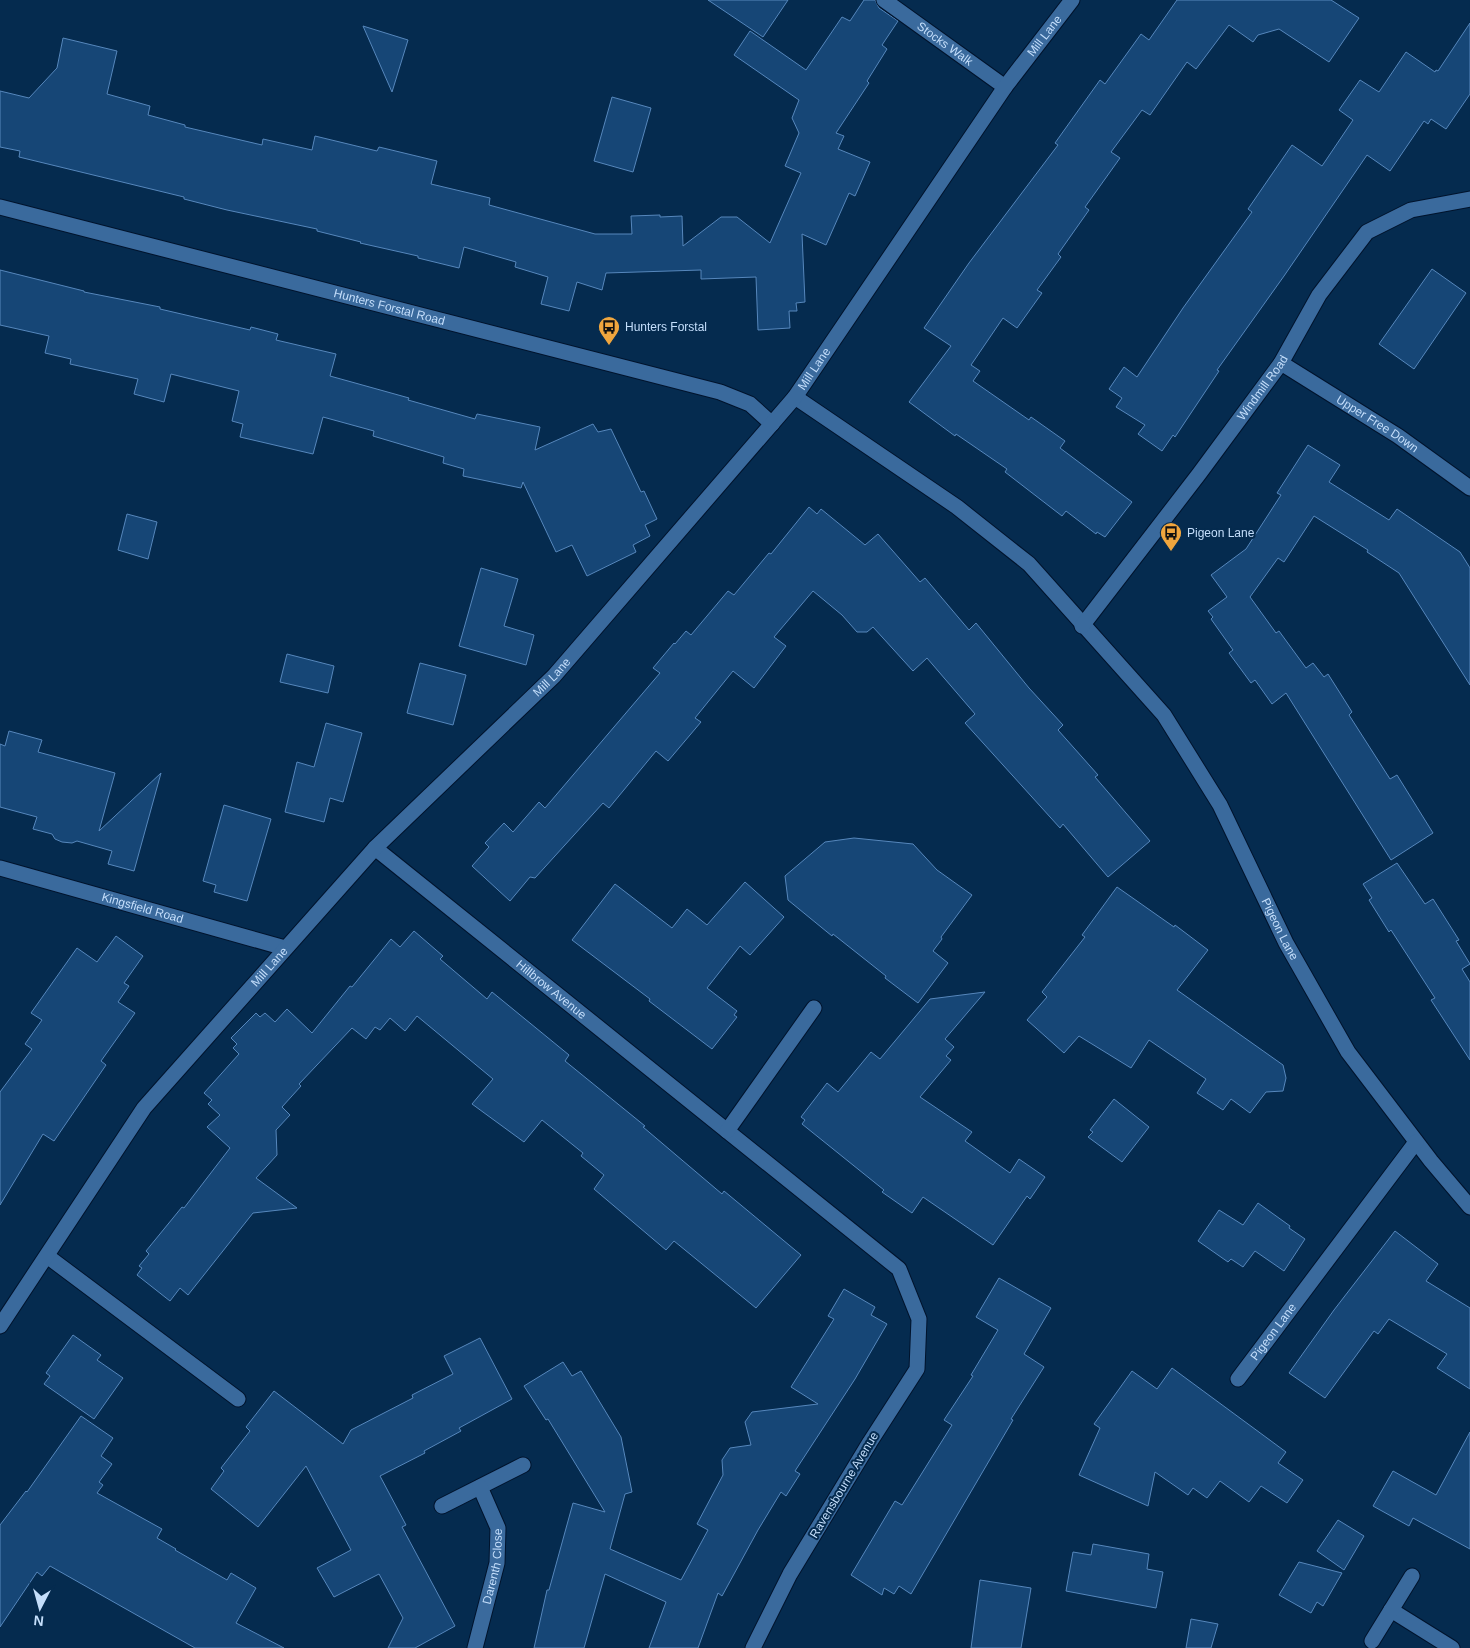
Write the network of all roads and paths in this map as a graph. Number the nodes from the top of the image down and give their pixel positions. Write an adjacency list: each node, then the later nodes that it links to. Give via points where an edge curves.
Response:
1 (884, 0): 3 (street, Stocks Walk)
2 (1072, 0): 3 (street, Mill Lane)
3 (1005, 87): 7 (street, Mill Lane)
4 (1470, 199): 6 (street, Windmill Road, via 1411,210 1367,232 1319,295)
5 (0, 206): 8 (street, Hunters Forstal Road, via 720,392 750,404)
6 (1281, 363): 9 (street, Upper Free Down, via 1398,436); 10 (street, Windmill Road)
7 (795, 397): 8 (street, Mill Lane); 10 (street, Pigeon Lane, via 957,507 1029,564)
8 (772, 424): 11 (street, Mill Lane, via 554,676)
9 (1470, 488)
10 (1082, 626): 16 (street, Pigeon Lane, via 1164,715 1220,805 1286,943 1348,1052)
11 (375, 848): 13 (street, Mill Lane); 15 (street, Hillbrow Avenue)
12 (0, 868): 13 (street, Kingsfield Road)
13 (285, 948): 18 (street, Mill Lane, via 144,1108)
14 (814, 1008): 15 (street)
15 (727, 1131): 19 (street, Hillbrow Avenue, via 899,1269)
16 (1416, 1142): 17 (street, Pigeon Lane); 21 (street, Pigeon Lane)
17 (1470, 1207)
18 (47, 1256): 20 (street, Mill Lane); 22 (street)
19 (919, 1319): 30 (street, Ravensbourne Avenue, via 917,1369 790,1574)
20 (0, 1326)
21 (1238, 1379)
22 (238, 1399)
23 (523, 1465): 24 (street)
24 (480, 1487): 25 (street); 29 (street, Darenth Close, via 498,1528 498,1537 497,1563)
25 (442, 1506)
26 (1412, 1576): 27 (street)
27 (1392, 1610): 28 (street); 31 (street)
28 (1372, 1641)
29 (475, 1648)
30 (753, 1648)
31 (1452, 1648)

